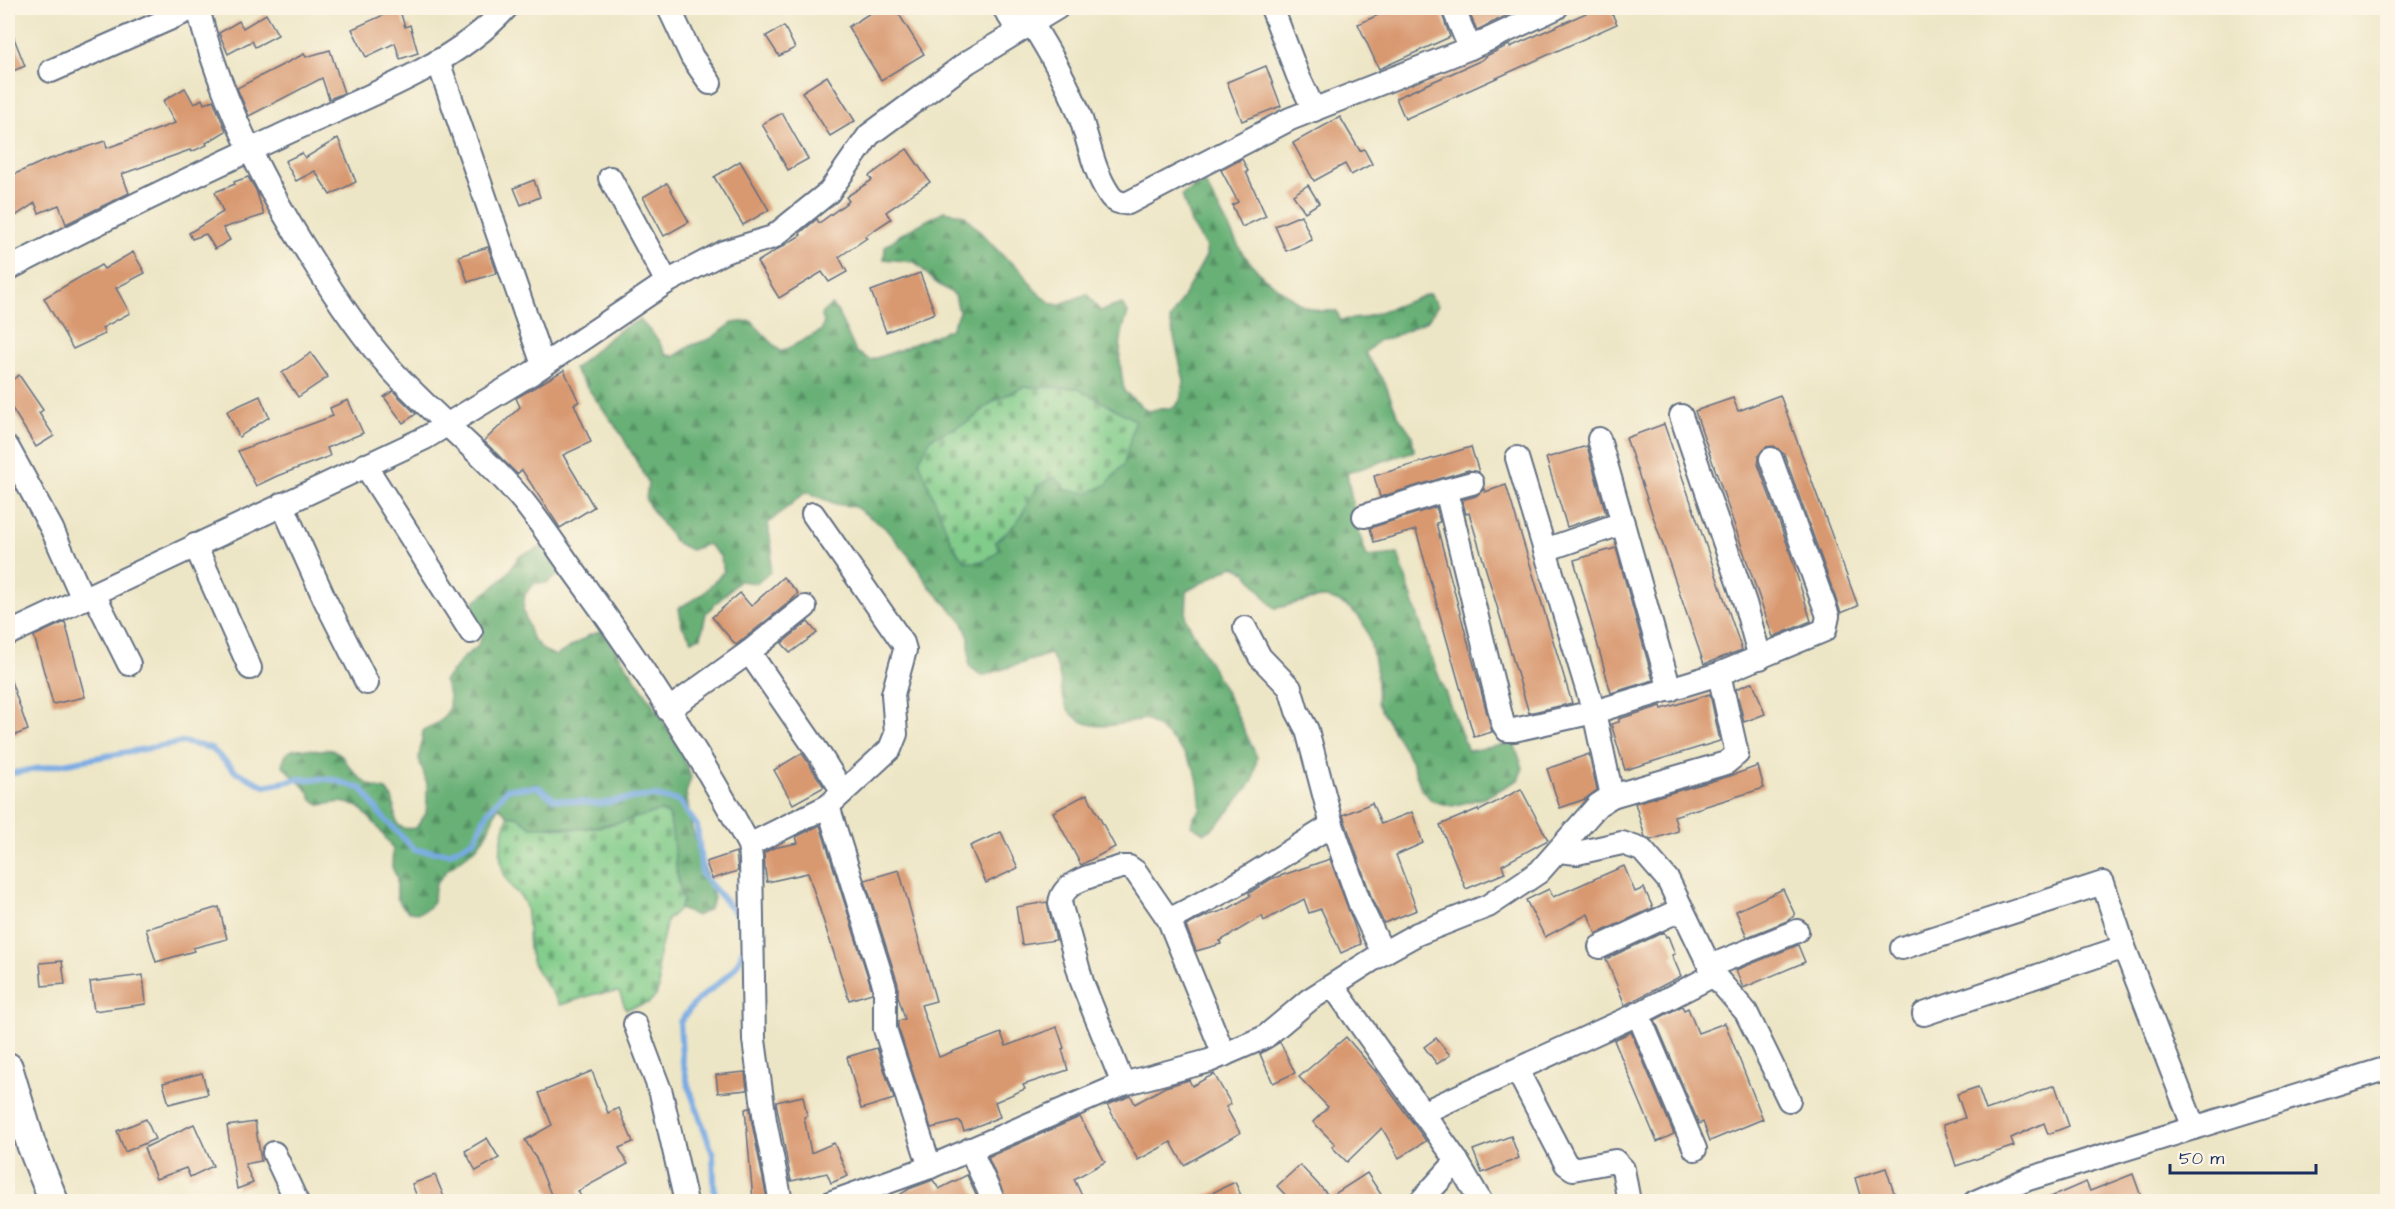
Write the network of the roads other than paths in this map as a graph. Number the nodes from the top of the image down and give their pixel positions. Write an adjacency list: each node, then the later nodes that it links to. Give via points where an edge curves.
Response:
1 (196, 8): 12 (street); 15 (street, via 219,81)
2 (506, 8): 11 (street, via 479,34)
3 (669, 8): 13 (street, via 692,57)
4 (1004, 8): 9 (street)
5 (1056, 8): 9 (street)
6 (1272, 8): 14 (street)
7 (1453, 8): 10 (street)
8 (1556, 8): 10 (street)
9 (1025, 26): 14 (street, via 1065,79 1094,165 1109,195 1122,203); 18 (street, via 968,62 869,135 828,192 773,237 724,252)
10 (1470, 48): 14 (street)
11 (438, 61): 15 (street); 19 (street)
12 (51, 72)
13 (710, 83)
14 (1314, 110)
15 (249, 151): 17 (street); 21 (street, via 281,211 360,332 390,368)
16 (610, 178): 18 (street)
17 (8, 269)
18 (668, 282): 19 (street)
19 (543, 365): 21 (street)
20 (1681, 416): 41 (street)
21 (449, 425): 26 (street); 47 (street, via 524,503)
22 (1599, 439): 32 (street)
23 (8, 448): 35 (street)
24 (1517, 458): 34 (street)
25 (1771, 459): 41 (street, via 1828,623 1825,630)
26 (365, 465): 29 (street); 38 (street)
27 (1472, 483): 28 (street)
28 (1446, 490): 31 (street); 48 (street, via 1507,730)
29 (282, 504): 33 (street); 45 (street)
30 (813, 514): 50 (street, via 904,647 893,694 893,744)
31 (1364, 516)
32 (1623, 523): 34 (street); 46 (street)
33 (195, 545): 35 (street); 43 (street)
34 (1545, 550): 48 (street)
35 (89, 596): 39 (street); 42 (street)
36 (805, 607): 40 (street)
37 (1245, 628): 51 (street, via 1260,657 1290,688 1307,730)
38 (471, 632)
39 (8, 634)
40 (749, 652): 47 (street); 50 (street, via 813,744)
41 (1760, 658): 44 (street)
42 (129, 664)
43 (250, 668)
44 (1719, 674): 46 (street); 49 (street, via 1736,757)
45 (367, 682)
46 (1670, 690): 48 (street)
47 (668, 710): 52 (street)
48 (1594, 712): 49 (street)
49 (1612, 796): 53 (street, via 1598,805)
50 (836, 799): 52 (street); 78 (street, via 885,988 885,1029)
51 (1332, 825): 55 (street, via 1234,886); 60 (street, via 1361,907)
52 (749, 845): 82 (street, via 754,1040)
53 (1558, 851): 54 (street, via 1577,853 1622,843 1642,850 1668,880); 60 (street, via 1539,872 1488,906 1417,934)
54 (1682, 909): 57 (street); 61 (street)
55 (1169, 920): 66 (street); 70 (street, via 1136,872 1127,867 1074,883 1060,896 1082,982)
56 (1797, 931): 61 (street)
57 (1600, 947)
58 (2124, 947): 59 (street, via 2103,883); 64 (street); 73 (street)
59 (1902, 948)
60 (1383, 953): 62 (street)
61 (1712, 971): 63 (street); 71 (street, via 1746,1012)
62 (1333, 986): 66 (street, via 1309,1000 1265,1037); 72 (street)
63 (1638, 1014): 69 (street); 75 (street)
64 (1924, 1014)
65 (635, 1024): 81 (street, via 662,1093)
66 (1224, 1055): 70 (street)
67 (8, 1066): 79 (main road, via 31,1144)
68 (2388, 1068): 73 (street)
69 (1516, 1070): 72 (street); 87 (street, via 1566,1164 1573,1169 1615,1161 1623,1169)
70 (1123, 1084): 74 (street)
71 (1789, 1100)
72 (1422, 1113): 77 (street)
73 (2194, 1128): 88 (street, via 2028,1179)
74 (970, 1149): 78 (street); 84 (street)
75 (1695, 1149)
76 (274, 1153): 80 (street)
77 (1457, 1161): 85 (street); 86 (street)
78 (930, 1167): 83 (street)
79 (54, 1202)
80 (297, 1202)
81 (686, 1202)
82 (781, 1202)
83 (832, 1202)
84 (994, 1202)
85 (1420, 1202)
86 (1481, 1202)
87 (1629, 1202)
88 (1975, 1202)

